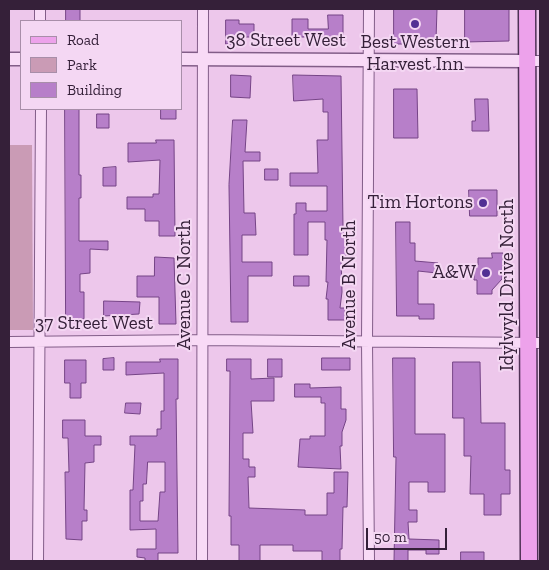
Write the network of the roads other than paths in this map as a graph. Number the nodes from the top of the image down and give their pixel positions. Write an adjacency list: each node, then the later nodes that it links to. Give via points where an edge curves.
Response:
1 (203, 9): 5 (street, Avenue C North)
2 (370, 9): 6 (street, Avenue B North)
3 (527, 9): 7 (main road, Idylwyld Drive North)
4 (182, 59): 5 (street, 38 Street West)
5 (202, 59): 6 (street, 38 Street West); 9 (street, Avenue C North)
6 (370, 60): 7 (street, 38 Street West); 12 (street, Avenue B North)
7 (534, 61): 13 (main road, Idylwyld Drive North)
8 (40, 110): 10 (street)
9 (203, 340): 10 (street, 37 Street West); 12 (street, 37 Street West); 15 (street, Avenue C North)
10 (41, 341): 11 (street, 37 Street West); 14 (street)
11 (9, 342)
12 (367, 342): 13 (street, 37 Street West); 16 (street, Avenue B North)
13 (534, 343): 17 (main road, Idylwyld Drive North)
14 (38, 561)
15 (202, 561)
16 (369, 561)
17 (529, 561)

